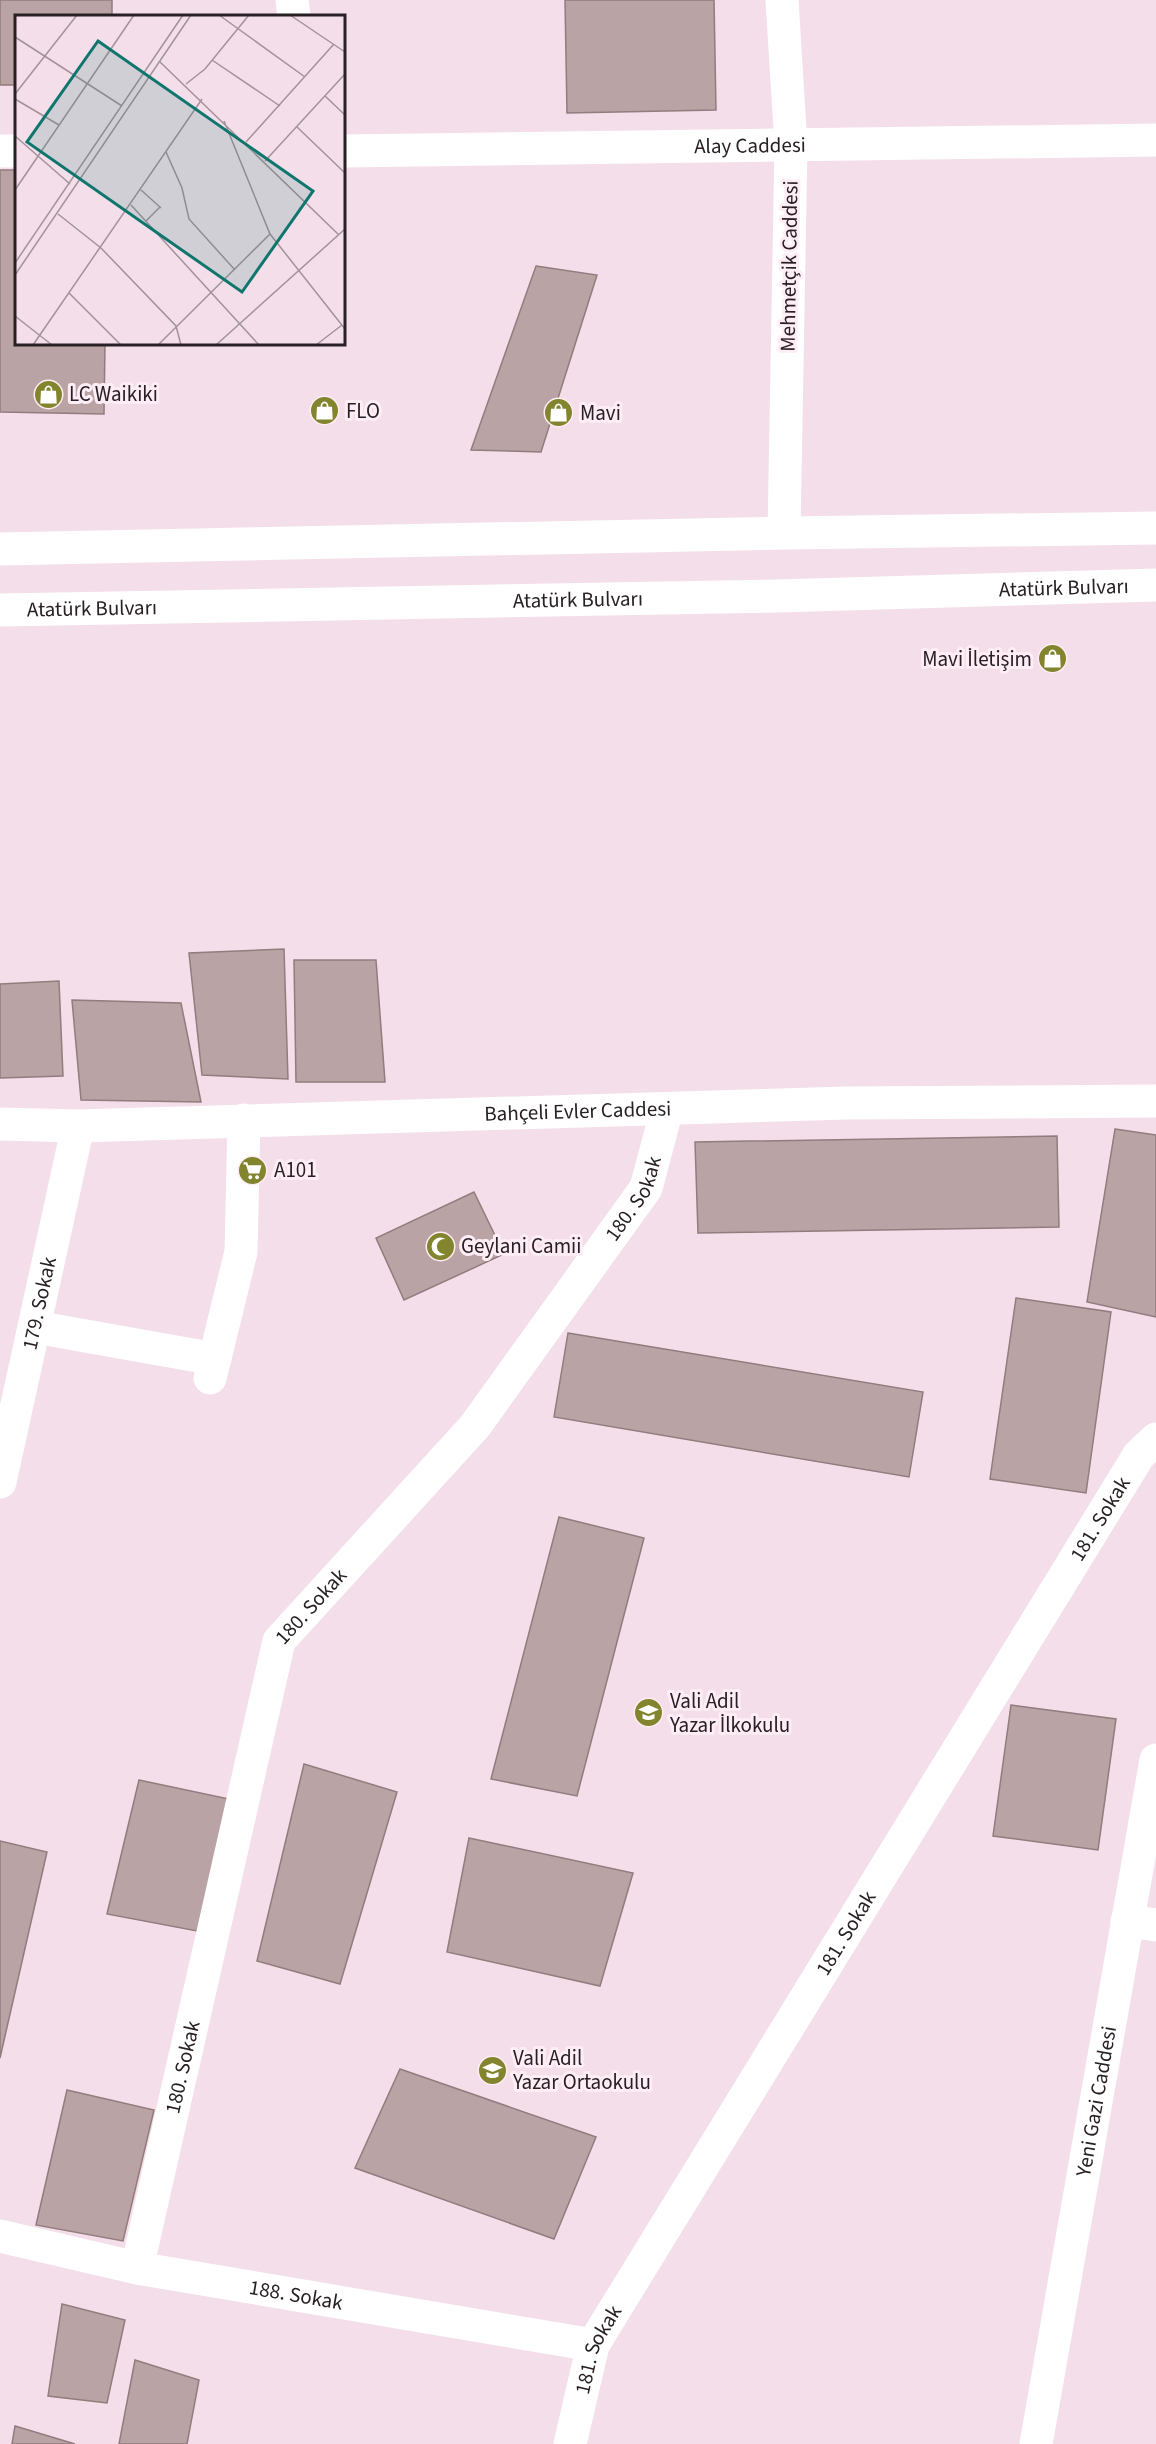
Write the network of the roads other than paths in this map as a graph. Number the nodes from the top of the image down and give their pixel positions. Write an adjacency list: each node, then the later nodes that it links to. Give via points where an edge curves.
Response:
1 (292, 0): 3 (street)
2 (782, 0): 5 (street, Mehmetçik Caddesi)
3 (294, 15)
4 (1156, 140): 5 (street, Alay Caddesi)
5 (791, 146): 6 (street, Alay Caddesi); 8 (street, Mehmetçik Caddesi)
6 (345, 151)
7 (1156, 528): 8 (street)
8 (784, 533): 9 (street)
9 (0, 549)
10 (1156, 585): 11 (street, Atatürk Bulvarı, via 766,597)
11 (0, 610)
12 (1156, 1101): 13 (street, Bahçeli Evler Caddesi)
13 (667, 1108): 14 (street, Bahçeli Evler Caddesi); 23 (street, 180. Sokak, via 646,1188 475,1426 279,1641)
14 (244, 1120): 16 (street, Bahçeli Evler Caddesi); 17 (street, via 241,1252 213,1368)
15 (0, 1124): 16 (street, Bahçeli Evler Caddesi)
16 (78, 1126): 17 (street, 179. Sokak)
17 (35, 1327): 19 (street, 179. Sokak)
18 (1156, 1440): 24 (street, 181. Sokak, via 1139,1455)
19 (0, 1482)
20 (1156, 1760): 21 (street, Yeni Gazi Caddesi)
21 (1142, 1923): 26 (street, Yeni Gazi Caddesi)
22 (0, 2236): 23 (street, 188. Sokak)
23 (137, 2268): 24 (street, 188. Sokak)
24 (593, 2345): 25 (street, 181. Sokak)
25 (570, 2444)
26 (1036, 2444)

